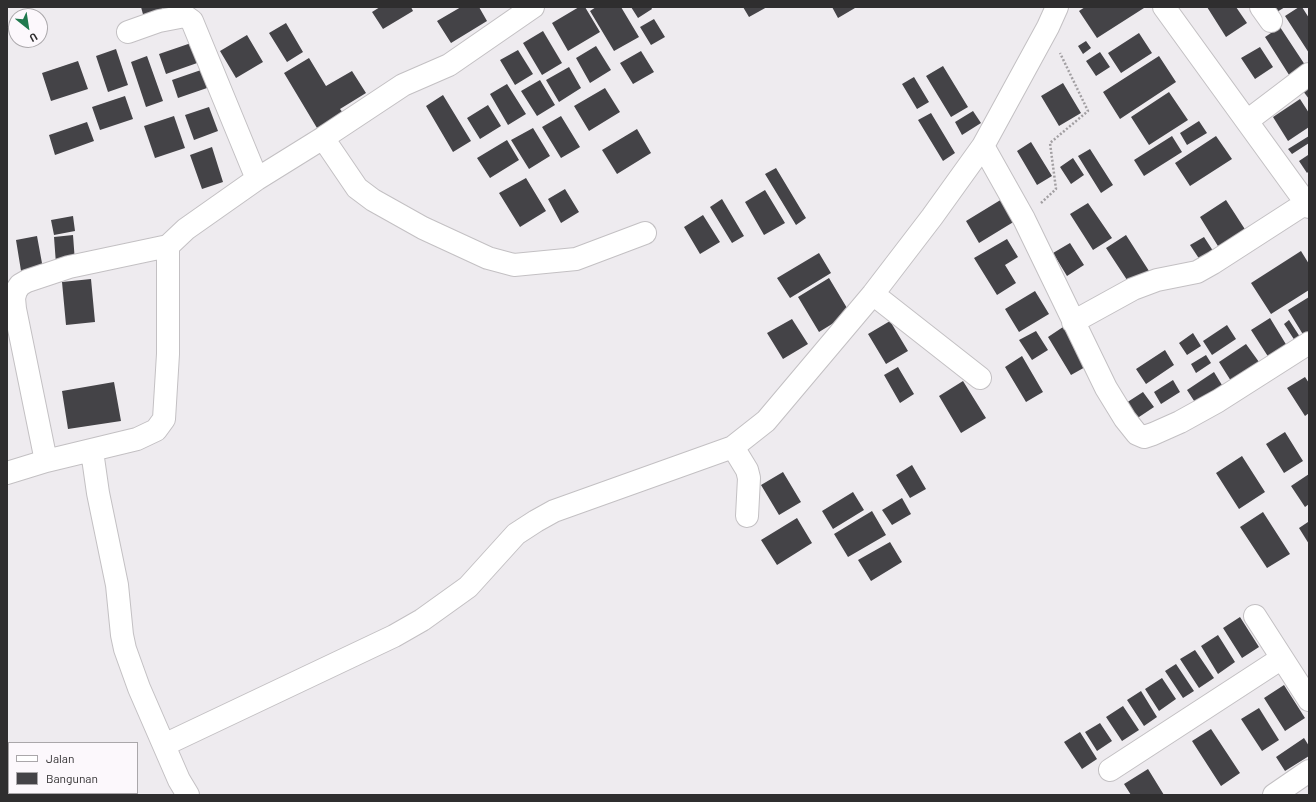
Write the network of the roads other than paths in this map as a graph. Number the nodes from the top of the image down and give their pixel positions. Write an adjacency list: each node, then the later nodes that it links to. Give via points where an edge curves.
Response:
1 (533, 7): 7 (street, via 448,65 403,85)
2 (1057, 7): 8 (street)
3 (1164, 7): 6 (street)
4 (128, 32): 9 (street, via 159,21 185,16 192,21)
5 (1309, 74): 6 (street)
6 (1247, 121): 10 (street)
7 (323, 138): 9 (street); 11 (street, via 357,188 373,200 422,228 488,258 514,265 576,259)
8 (983, 146): 13 (street); 14 (street, via 1024,220)
9 (257, 179): 12 (street, via 186,229)
10 (1308, 205): 14 (street, via 1197,272 1157,280 1133,289)
11 (645, 233)
12 (168, 246): 18 (street, via 168,354 164,418 156,430 137,439); 19 (street, via 69,267 27,281 16,291 15,309)
13 (873, 294): 16 (street); 17 (street, via 766,421)
14 (1073, 322): 15 (street, via 1106,388 1132,429 1144,436 1180,422 1218,401)
15 (1309, 343)
16 (980, 378)
17 (733, 447): 21 (street, via 749,478); 25 (street, via 554,511 516,534 468,587 422,620 394,636)
18 (92, 451): 19 (street); 25 (street, via 117,585 125,649)
19 (46, 461): 20 (street)
20 (7, 473)
21 (747, 516)
22 (1255, 616): 23 (street)
23 (1282, 658): 24 (street); 26 (street)
24 (1309, 700)
25 (164, 745): 28 (street)
26 (1110, 770)
27 (1309, 771): 29 (street)
28 (188, 795)
29 (1274, 795)

